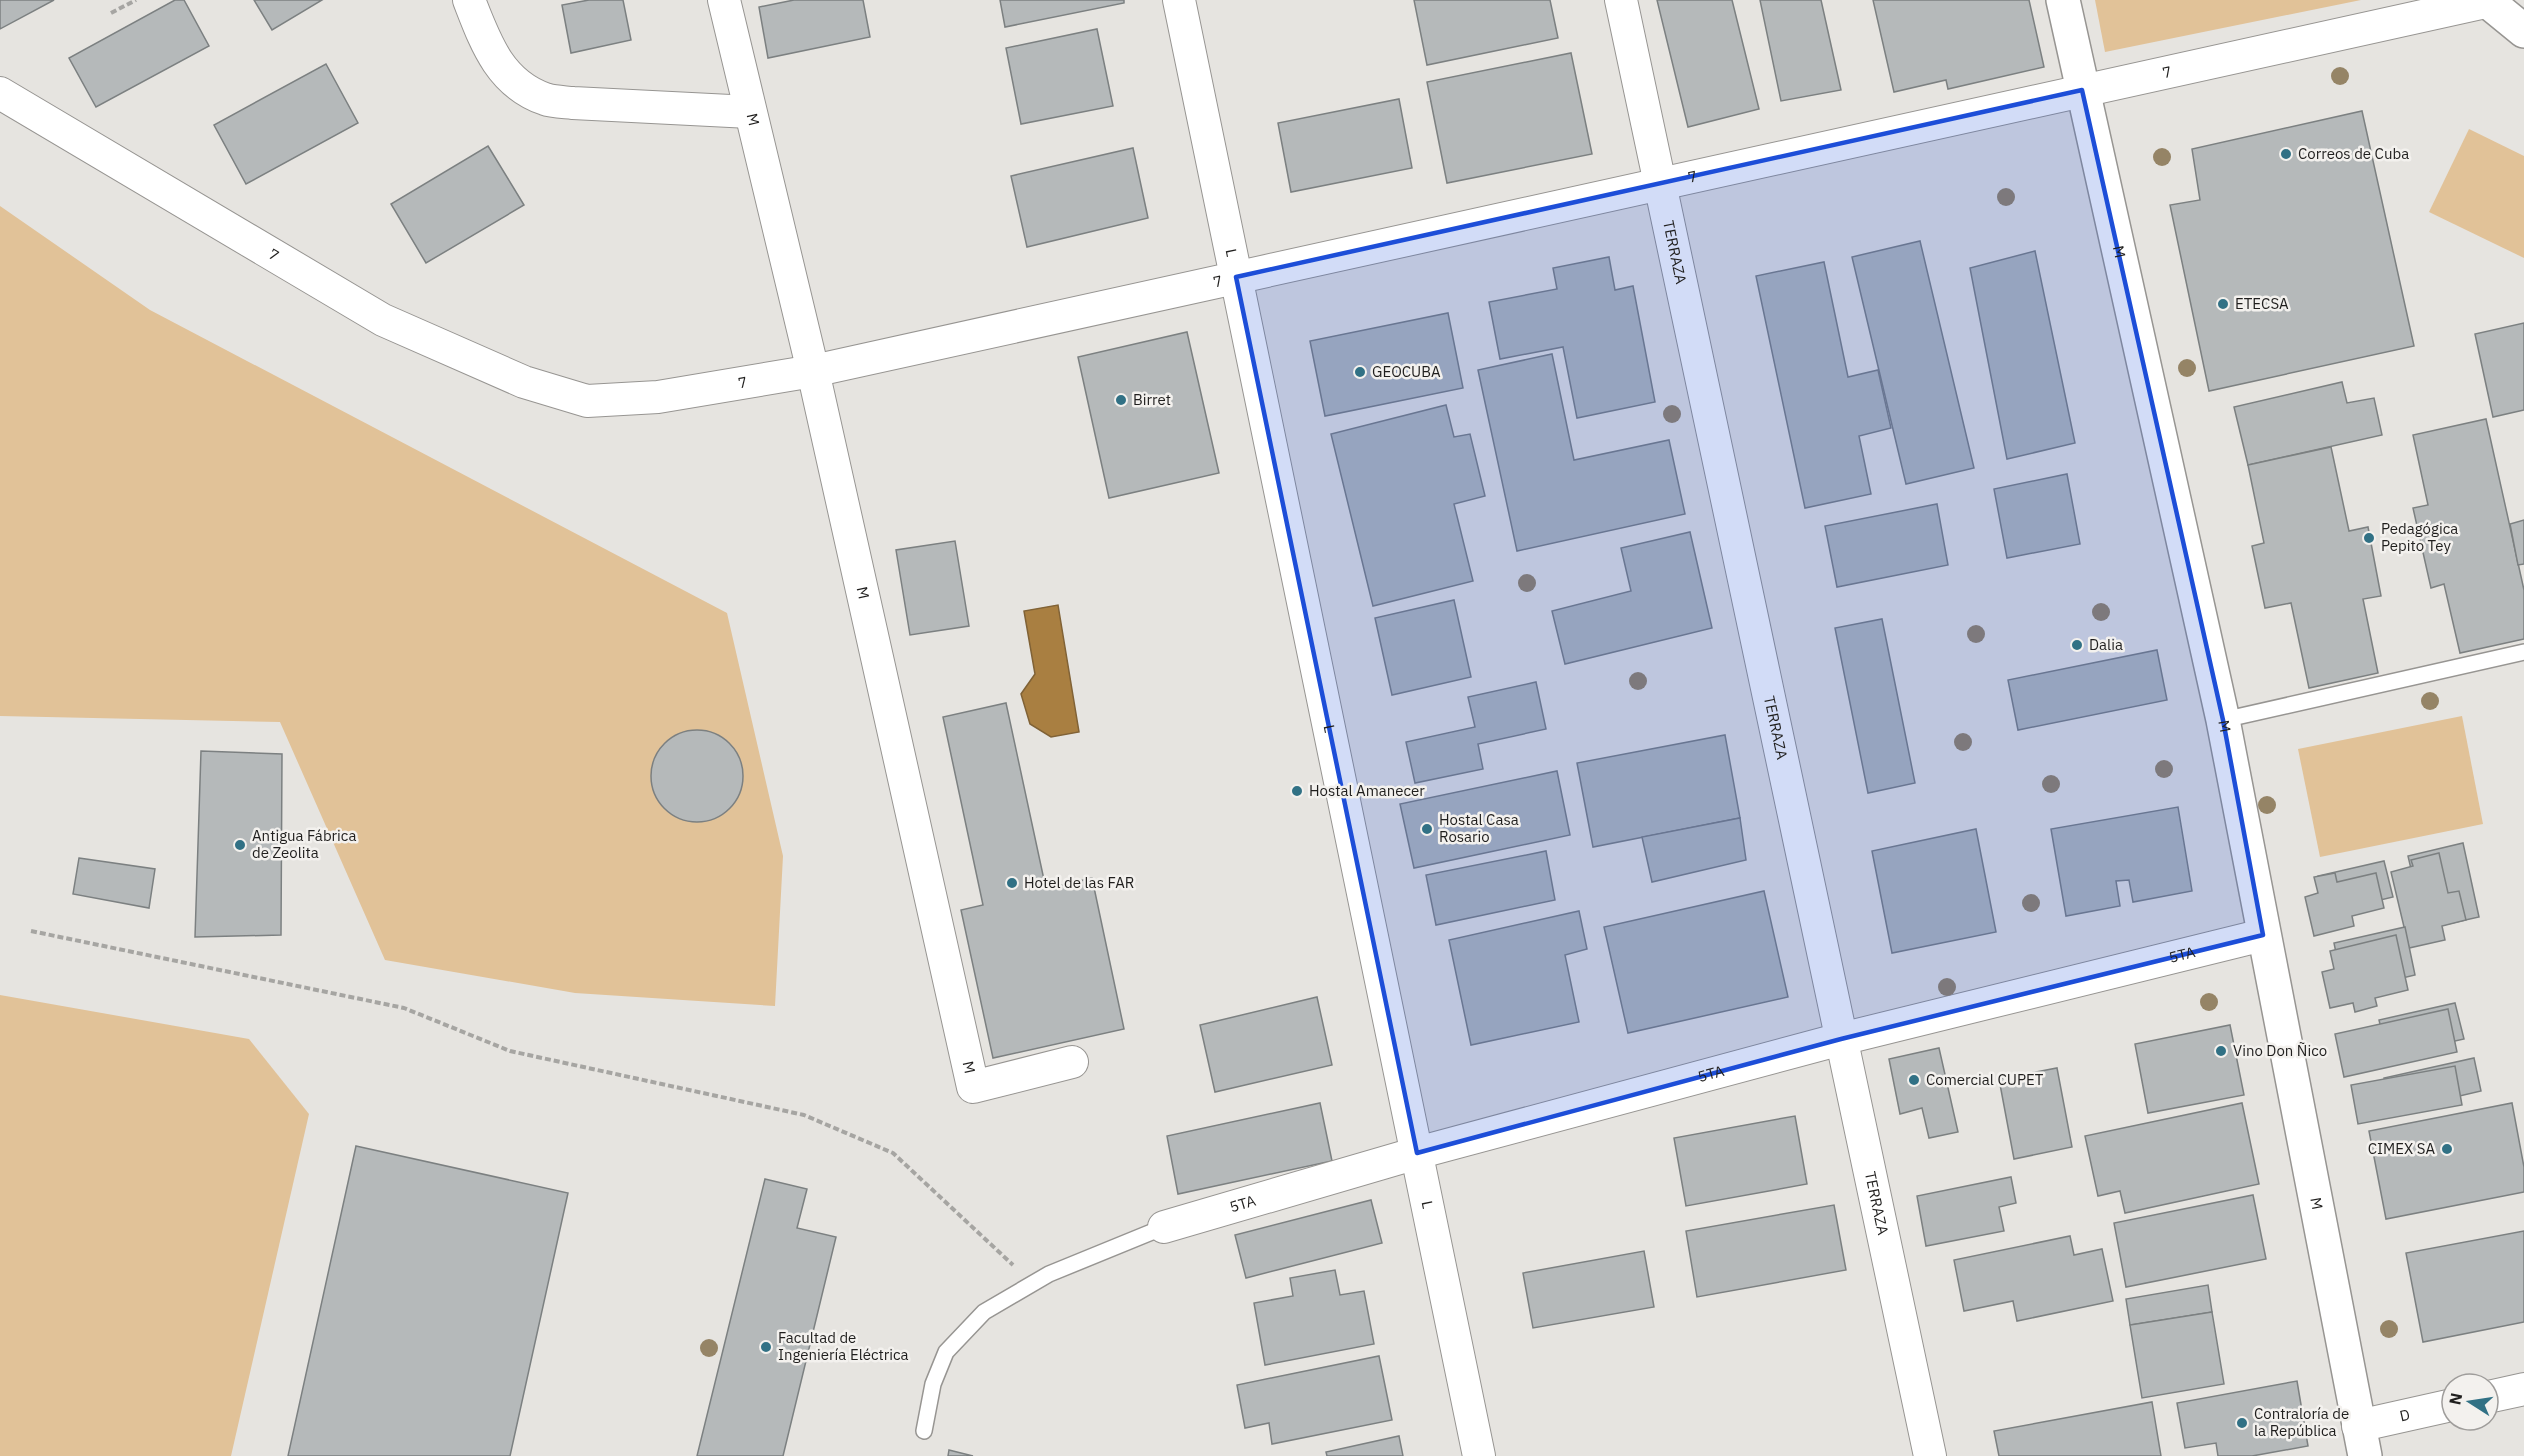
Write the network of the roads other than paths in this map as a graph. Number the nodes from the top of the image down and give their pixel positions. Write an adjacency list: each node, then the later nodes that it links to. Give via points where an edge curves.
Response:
1 (469, 0): 10 (street, via 489,52 517,85 546,99)
2 (724, 0): 10 (street, M)
3 (1179, 0): 12 (street, L)
4 (1621, 0): 11 (street, TERRAZA)
5 (2062, 0): 8 (street, M)
6 (2490, 0): 7 (street); 8 (street, 7)
7 (2524, 31)
8 (2082, 90): 11 (street, 7); 15 (street, M)
9 (0, 93): 13 (street, 7, via 383,320 524,382 587,401 658,397)
10 (750, 112): 13 (street, M)
11 (1660, 183): 12 (street, 7); 17 (street, TERRAZA)
12 (1236, 277): 13 (street, 7); 19 (street, L)
13 (813, 371): 18 (street, M, via 973,1087)
14 (2524, 652): 15 (lane)
15 (2223, 720): 16 (street, M)
16 (2264, 935): 17 (street, 5TA); 25 (street, M)
17 (1841, 1039): 19 (street, 5TA); 27 (street, TERRAZA)
18 (1072, 1062)
19 (1417, 1153): 20 (street, 5TA); 26 (street, L)
20 (1164, 1227): 24 (lane, via 1049,1274 984,1312 946,1352 933,1384)
21 (2524, 1389): 22 (street)
22 (2500, 1394)
23 (2440, 1410): 25 (street, D)
24 (924, 1431)
25 (2361, 1441)
26 (1479, 1456)
27 (1930, 1456)

